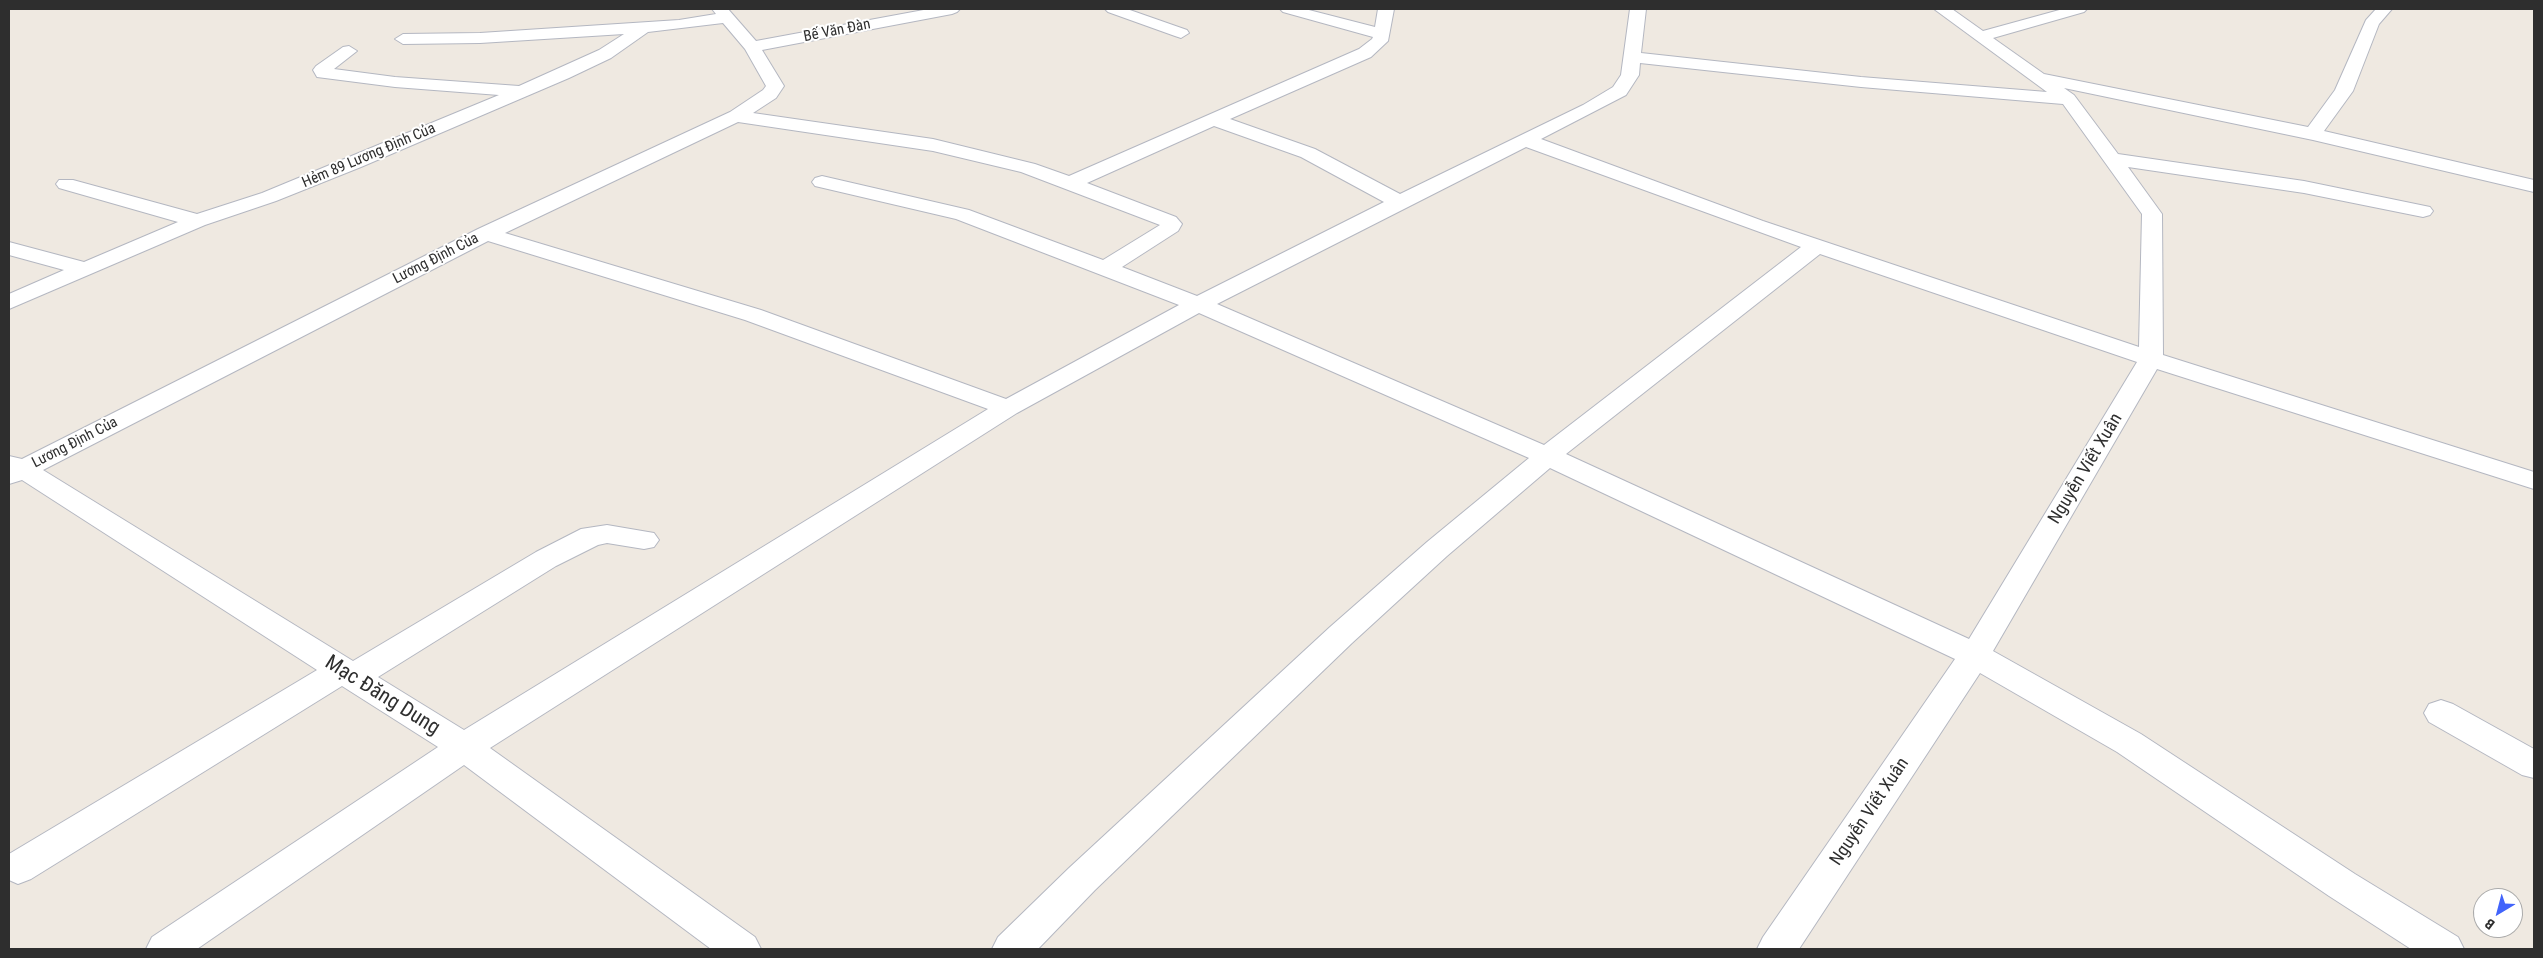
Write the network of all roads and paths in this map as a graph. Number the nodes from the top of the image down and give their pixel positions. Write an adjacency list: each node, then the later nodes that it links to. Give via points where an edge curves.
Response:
1 (952, 9): 15 (street, Bế Văn Đàn)
2 (1113, 9): 11 (street)
3 (1288, 9): 12 (street)
4 (1386, 9): 12 (street)
5 (1638, 9): 17 (street)
6 (1942, 9): 13 (street)
7 (2079, 9): 13 (street)
8 (2384, 9): 23 (street, via 2372,24 2344,92)
9 (724, 13): 10 (street, Hẻm 89 Lương Định Của, via 679,25); 15 (street, Lương Định Của)
10 (644, 28): 14 (street, via 480,38); 19 (street, Hẻm 89 Lương Định Của, via 605,54)
11 (1181, 33)
12 (1381, 34): 22 (street, via 1380,41 1365,53)
13 (1980, 36): 18 (street)
14 (403, 39)
15 (752, 47): 21 (street, Lương Định Của, via 775,86 770,94)
16 (349, 51): 19 (street, via 322,70 323,73)
17 (1633, 57): 20 (street, via 1851,81); 24 (street, via 1630,75 1620,91)
18 (2039, 78): 20 (street); 23 (street)
19 (521, 92): 32 (street, Hẻm 89 Lương Định Của, via 354,163)
20 (2068, 99): 25 (street)
21 (736, 116): 27 (street, via 933,145 1028,168); 33 (street, Lương Định Của)
22 (1212, 120): 27 (street); 30 (street, via 1308,153)
23 (2313, 134): 29 (street)
24 (1526, 140): 30 (street); 34 (street)
25 (2112, 159): 31 (street, via 2304,188); 40 (street, via 2152,214)
26 (822, 182): 36 (street, via 962,214)
27 (1070, 183): 36 (street, via 1172,224)
28 (66, 184): 32 (street)
29 (2534, 186)
30 (1399, 202): 39 (street)
31 (2423, 211)
32 (198, 221): 37 (street, Hẻm 89 Lương Định Của)
33 (486, 234): 41 (street, via 753,315); 43 (street, Lương Định Của)
34 (1816, 246): 40 (street); 42 (street)
35 (9, 248): 37 (street)
36 (1105, 268): 39 (street)
37 (85, 269): 38 (street, Hẻm 89 Lương Định Của)
38 (9, 302)
39 (1198, 304): 41 (street); 42 (street)
40 (2151, 359): 44 (street); 46 (street, Nguyễn Viết Xuân)
41 (1008, 408): 49 (street)
42 (1547, 456): 46 (street); 54 (street, via 1341,635)
43 (13, 469): 47 (street, Mạc Đăng Dung)
44 (2534, 481)
45 (644, 540): 47 (street, via 607,534 591,536)
46 (1975, 655): 55 (street, Nguyễn Viết Xuân); 56 (street, via 2129,743)
47 (347, 674): 49 (street, Mạc Đăng Dung); 51 (street)
48 (2441, 713): 50 (street)
49 (464, 747): 52 (street); 53 (street, Mạc Đăng Dung)
50 (2534, 765)
51 (18, 868)
52 (166, 949)
53 (741, 949)
54 (1012, 949)
55 (1777, 949)
56 (2444, 949)

